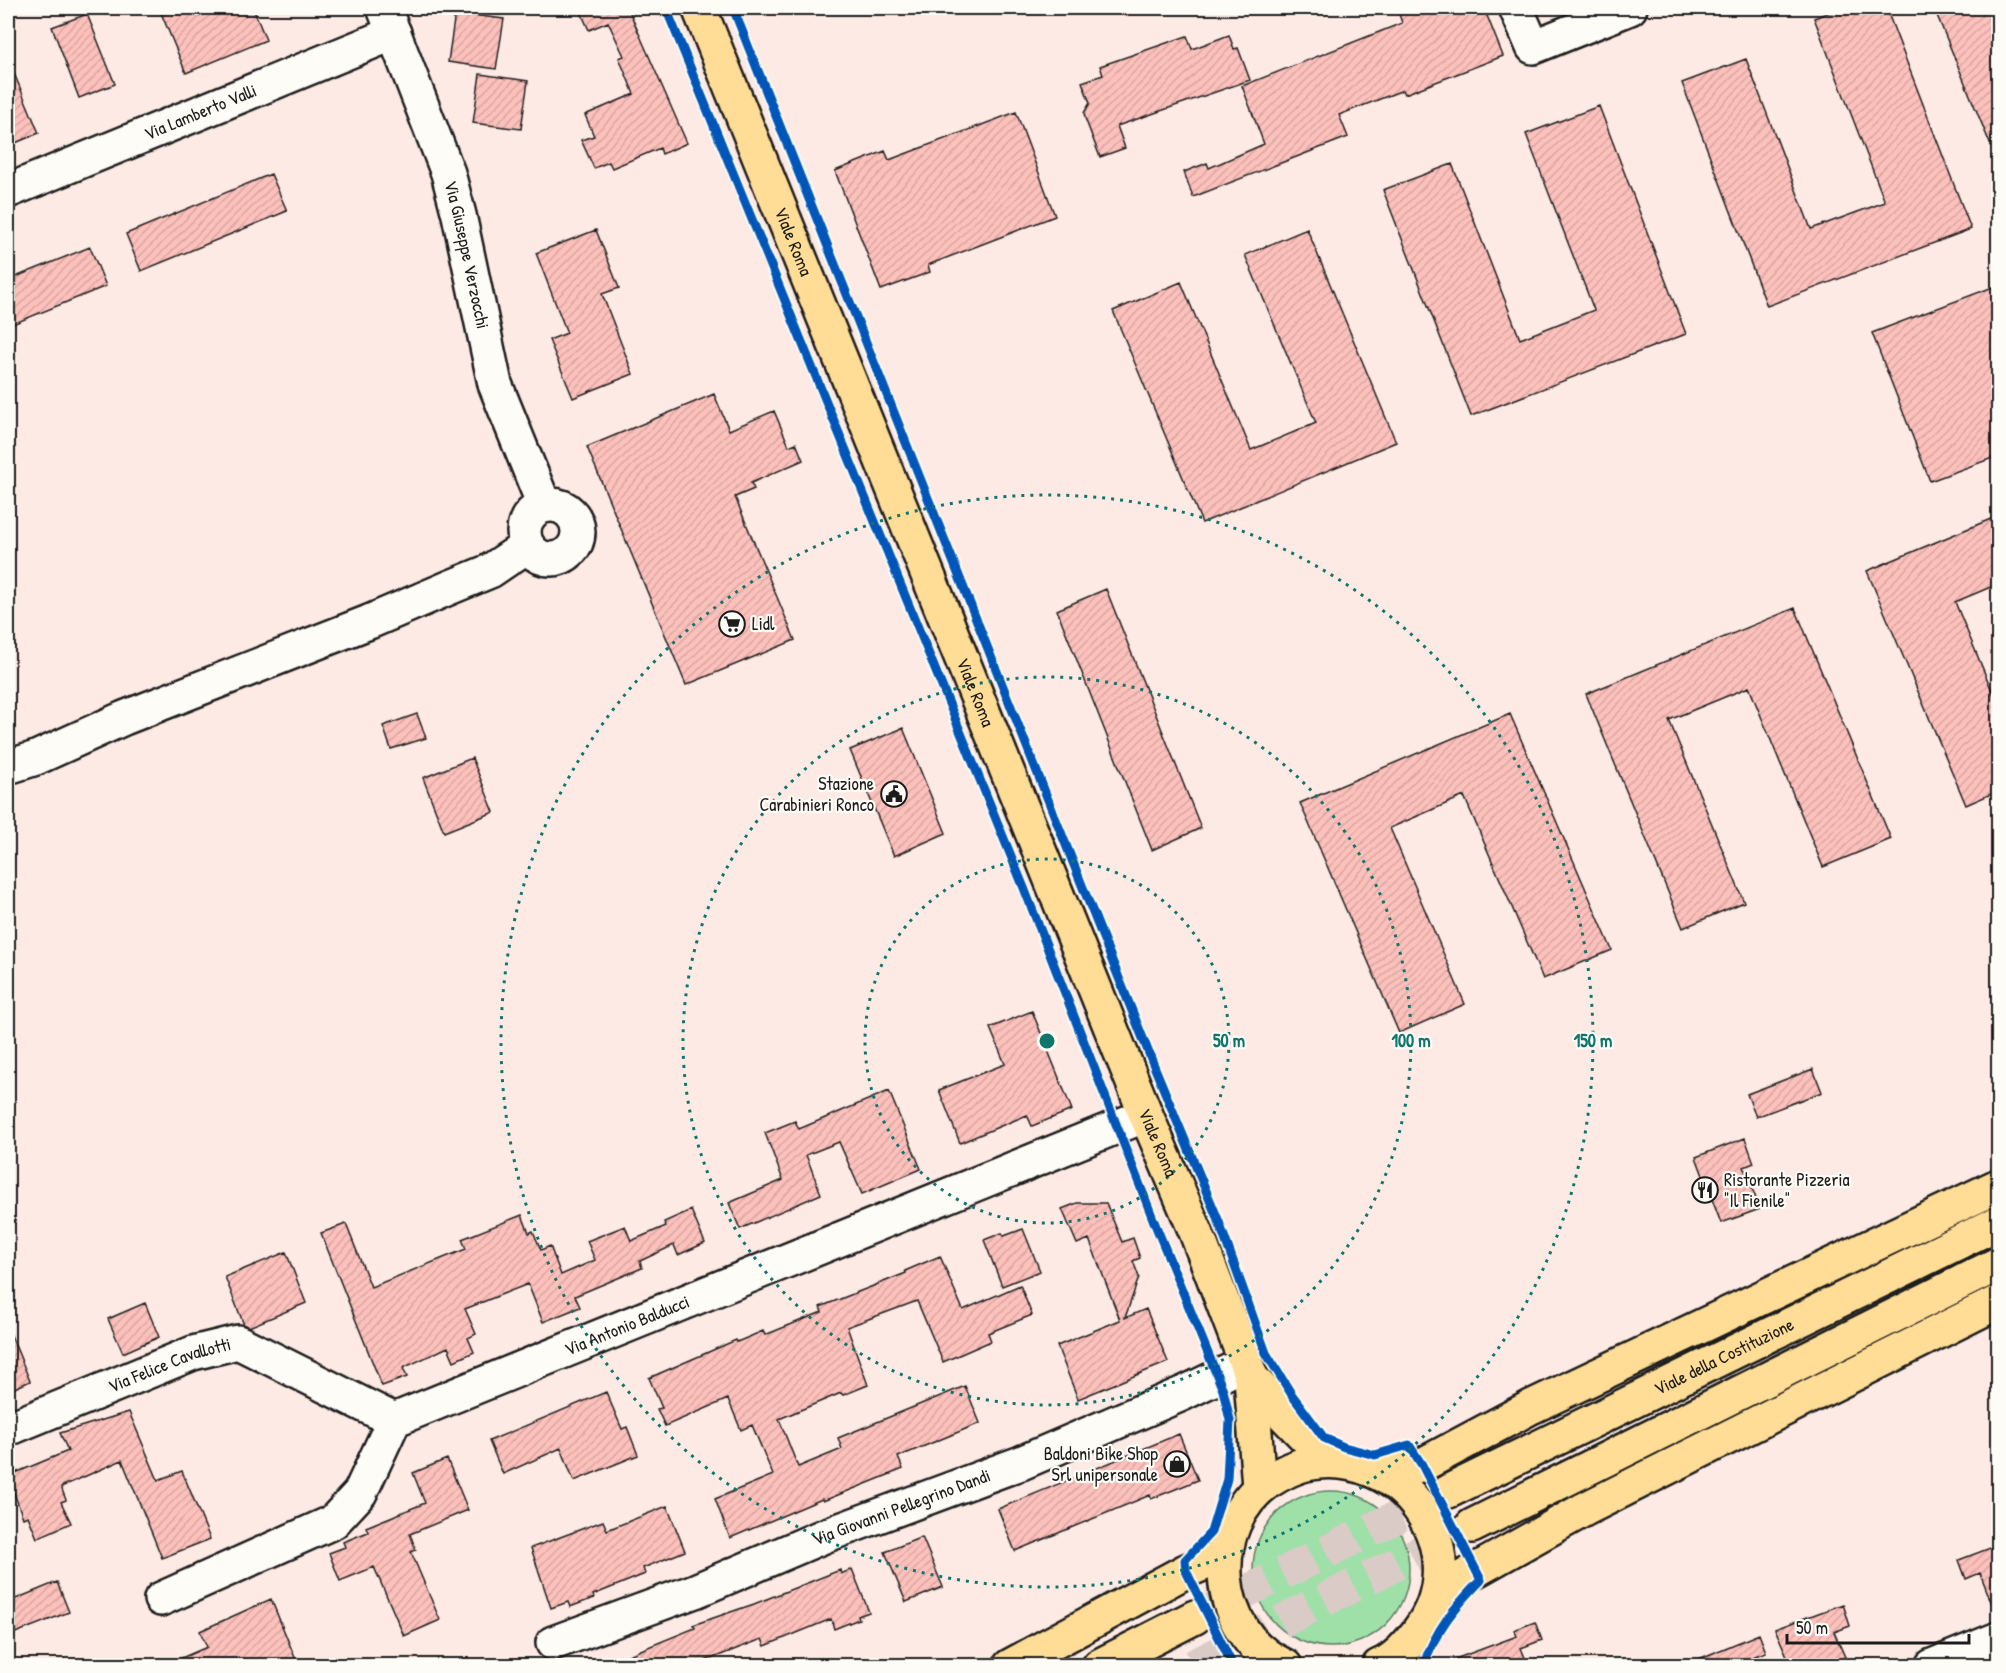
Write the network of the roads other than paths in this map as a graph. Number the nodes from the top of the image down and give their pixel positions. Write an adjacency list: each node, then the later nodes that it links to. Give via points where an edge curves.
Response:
1 (699, 8): 9 (main road, Viale Roma)
2 (1516, 8): 3 (street, via 1533,47)
3 (1630, 8)
4 (389, 20): 5 (street, Via Lamberto Valli); 6 (street, Via Giuseppe Verzocchi, via 448,173 495,384)
5 (8, 191)
6 (544, 505): 7 (street, via 525,521); 7 (street, via 561,506 574,517 578,525 577,542 566,555 549,560)
7 (527, 546): 8 (street, via 490,571)
8 (8, 767)
9 (1146, 1115): 14 (main road, Viale Roma); 15 (street, Via Antonio Balducci)
10 (1998, 1186): 18 (main road, via 1531,1407 1422,1465)
11 (1998, 1222): 20 (main road, Viale della Costituzione)
12 (1998, 1264): 21 (main road)
13 (1998, 1302): 23 (main road, via 1585,1509)
14 (1248, 1370): 17 (main road, Viale Roma, via 1283,1414); 19 (main road, Viale Roma); 27 (street, Via Giovanni Pellegrino Dandi, via 1021,1463)
15 (394, 1420): 16 (street, Via Felice Cavallotti, via 238,1342 193,1353); 24 (street, via 360,1493 333,1522)
16 (8, 1429)
17 (1329, 1461): 18 (main road); 19 (main road, via 1304,1464 1280,1473)
18 (1379, 1472): 23 (main road, via 1408,1493 1429,1522 1439,1557)
19 (1259, 1488): 22 (main road, via 1243,1507)
20 (1449, 1491)
21 (1472, 1526)
22 (1224, 1555): 29 (main road, via 1225,1586 1234,1616 1252,1642); 30 (main road, via 1186,1571)
23 (1437, 1592): 28 (main road)
24 (161, 1599)
25 (1194, 1617): 31 (main road)
26 (1998, 1639): 33 (street)
27 (553, 1643)
28 (1407, 1656): 32 (main road)
29 (1277, 1664)
30 (1010, 1665)
31 (1099, 1665)
32 (1379, 1665)
33 (1932, 1665)

